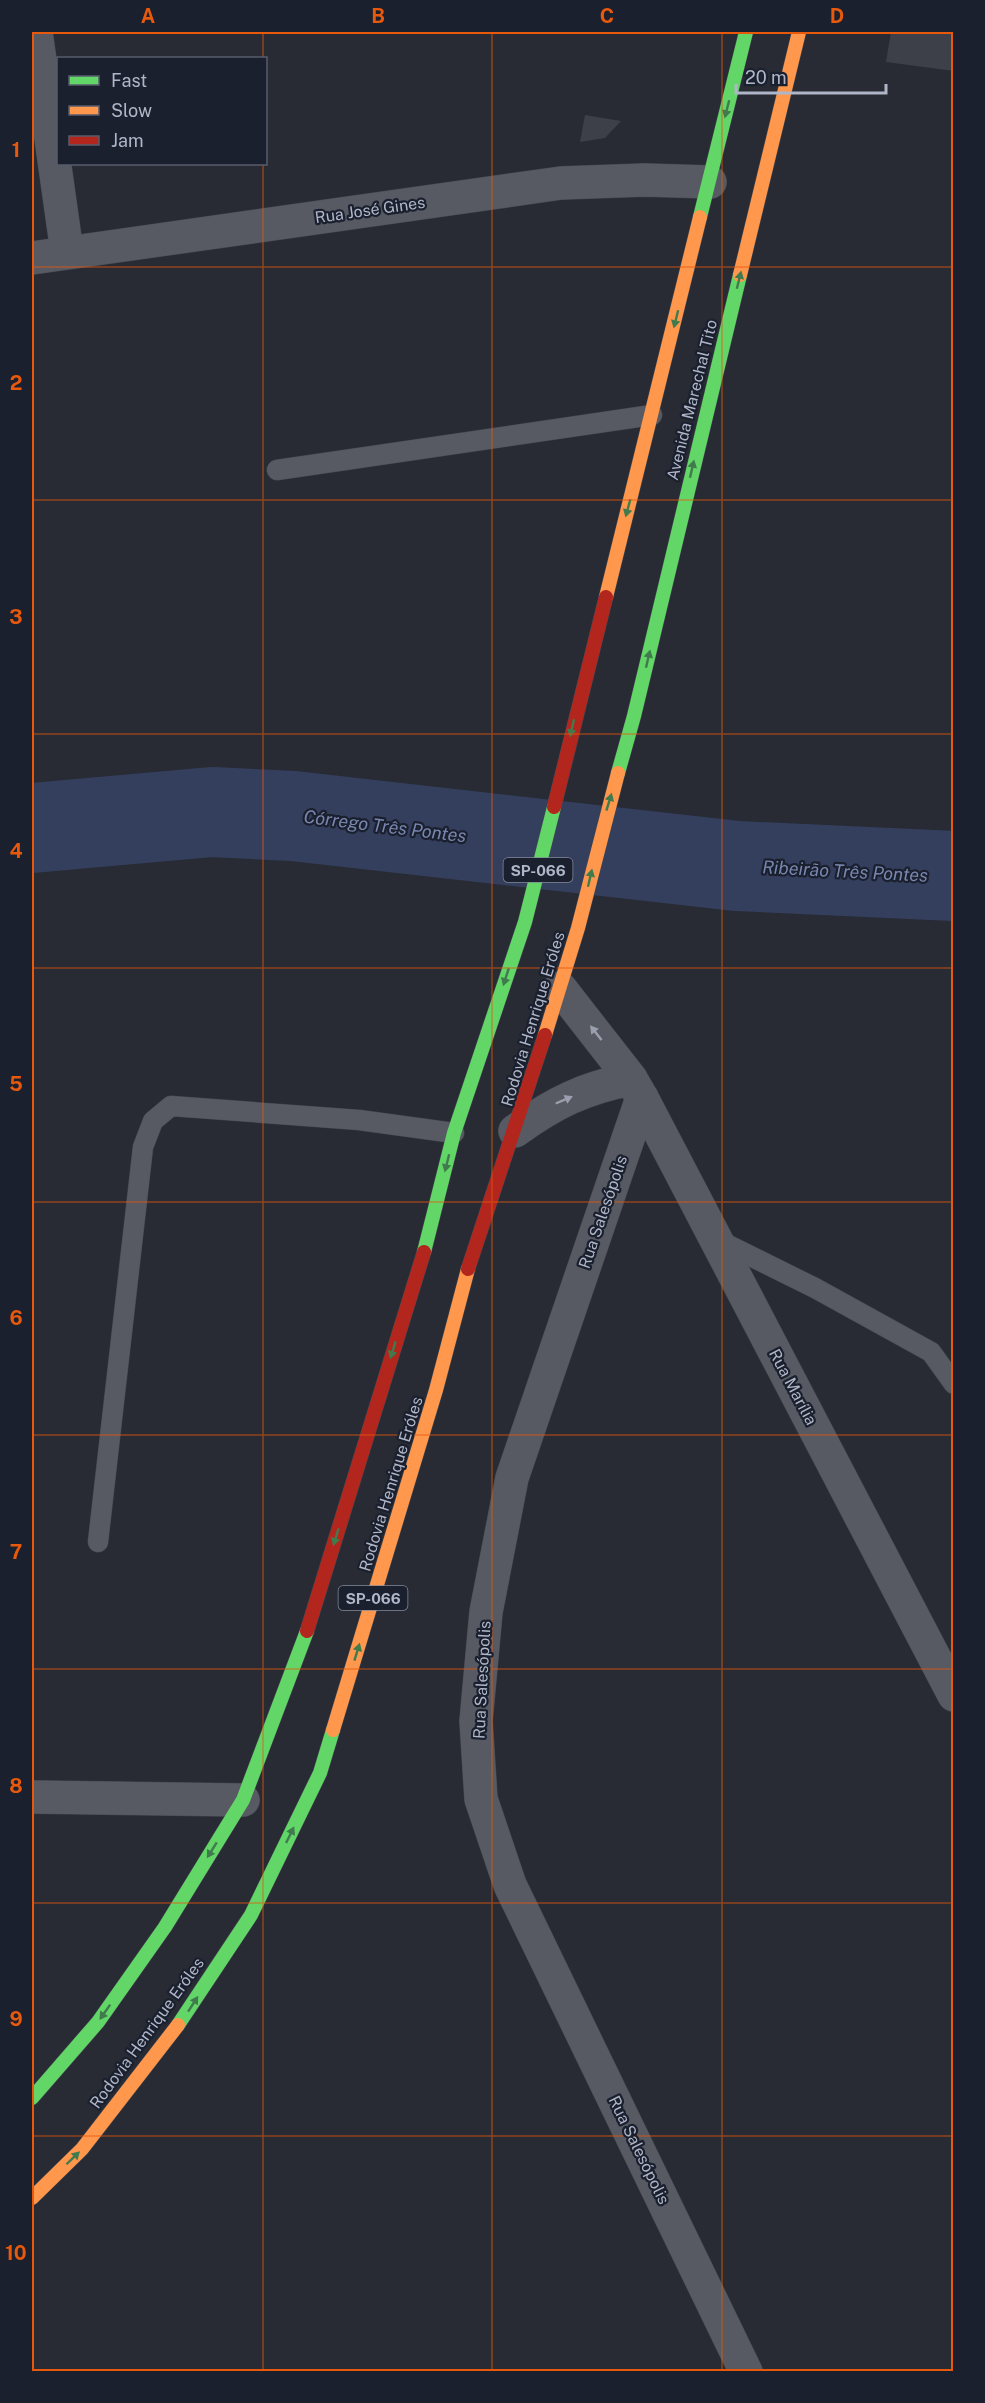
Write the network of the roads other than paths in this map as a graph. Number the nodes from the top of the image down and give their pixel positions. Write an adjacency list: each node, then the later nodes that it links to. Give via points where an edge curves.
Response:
1 (36, 32): 5 (street)
2 (746, 32): 4 (main road, one-way to 4)
3 (799, 32): 9 (main road, Avenida Marechal Tito, one-way to 3)
4 (710, 182): 5 (street, Rua José Gines, via 561,183); 7 (main road, one-way to 7)
5 (67, 252): 6 (street, Rua José Gines)
6 (32, 258)
7 (652, 415): 8 (lane); 13 (main road, SP-066, one-way to 13, via 525,922)
8 (277, 470)
9 (617, 777): 10 (main road, Rodovia Henrique Eróles / SP-066, one-way to 9)
10 (560, 988): 11 (street, Rua Marília, one-way to 10); 12 (main road, Rodovia Henrique Eróles / SP-066)
11 (636, 1089): 12 (street, one-way to 11, via 552,1105 596,1086); 14 (street, Rua Marília); 22 (street, Rua Salesópolis, via 512,1478 486,1612 477,1721 481,1799 510,1885)
12 (515, 1131): 21 (main road, Rodovia Henrique Eróles / SP-066, one-way to 12, via 82,2149 187,2013 251,1915 320,1773 436,1390 470,1262)
13 (454, 1133): 16 (lane, via 359,1120 171,1106 153,1121 143,1147); 19 (main road, SP-066, one-way to 19, via 425,1247 310,1622)
14 (716, 1239): 15 (lane, via 931,1352); 17 (street, Rua Marília)
15 (954, 1384)
16 (98, 1542)
17 (954, 1695)
18 (32, 1797): 19 (street)
19 (243, 1800): 20 (main road, SP-066, one-way to 20, via 165,1927 99,2022)
20 (32, 2098)
21 (32, 2198)
22 (746, 2372)

